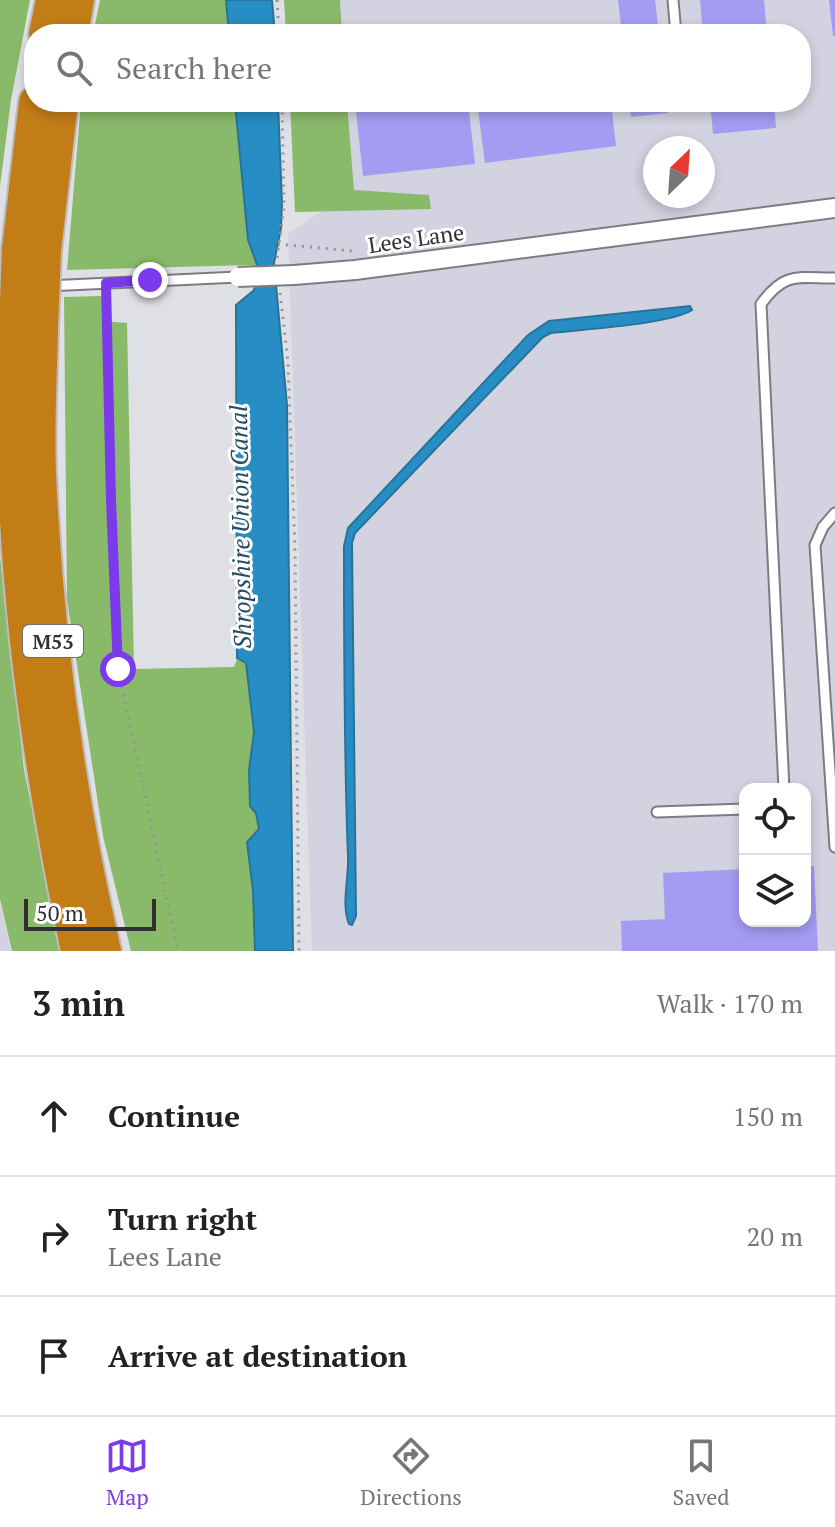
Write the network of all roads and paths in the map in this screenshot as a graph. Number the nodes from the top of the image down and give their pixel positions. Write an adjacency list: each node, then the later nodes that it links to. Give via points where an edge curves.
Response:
1 (52, 0): 5 (highway)
2 (78, 0): 6 (highway)
3 (277, 0): 7 (path)
4 (673, 0): 8 (lane)
5 (47, 24)
6 (74, 24)
7 (278, 24)
8 (675, 24)
9 (35, 112): 14 (highway, M53)
10 (60, 112): 14 (highway, M53)
11 (282, 112): 13 (path, via 284,206)
12 (835, 208): 16 (street, Lees Lane)
13 (278, 244): 15 (path); 16 (path, via 352,251)
14 (32, 250): 22 (highway, M53, bridge)
15 (276, 262)
16 (355, 270): 19 (street, Lees Lane)
17 (238, 277): 19 (street, Lees Lane, bridge); 20 (lane, Lees Lane)
18 (835, 278): 24 (lane, via 788,279 774,286 761,304)
19 (286, 281): 31 (path)
20 (106, 283): 21 (lane, Lees Lane); 30 (path, via 118,669)
21 (0, 287)
22 (28, 328): 28 (highway, M53, via 14,475 29,674); 29 (highway, M53, via 56,673)
23 (835, 513): 27 (lane, via 815,545)
24 (784, 783)
25 (739, 809): 26 (lane)
26 (657, 812)
27 (835, 847)
28 (77, 951)
29 (105, 951)
30 (178, 951)
31 (299, 951)

